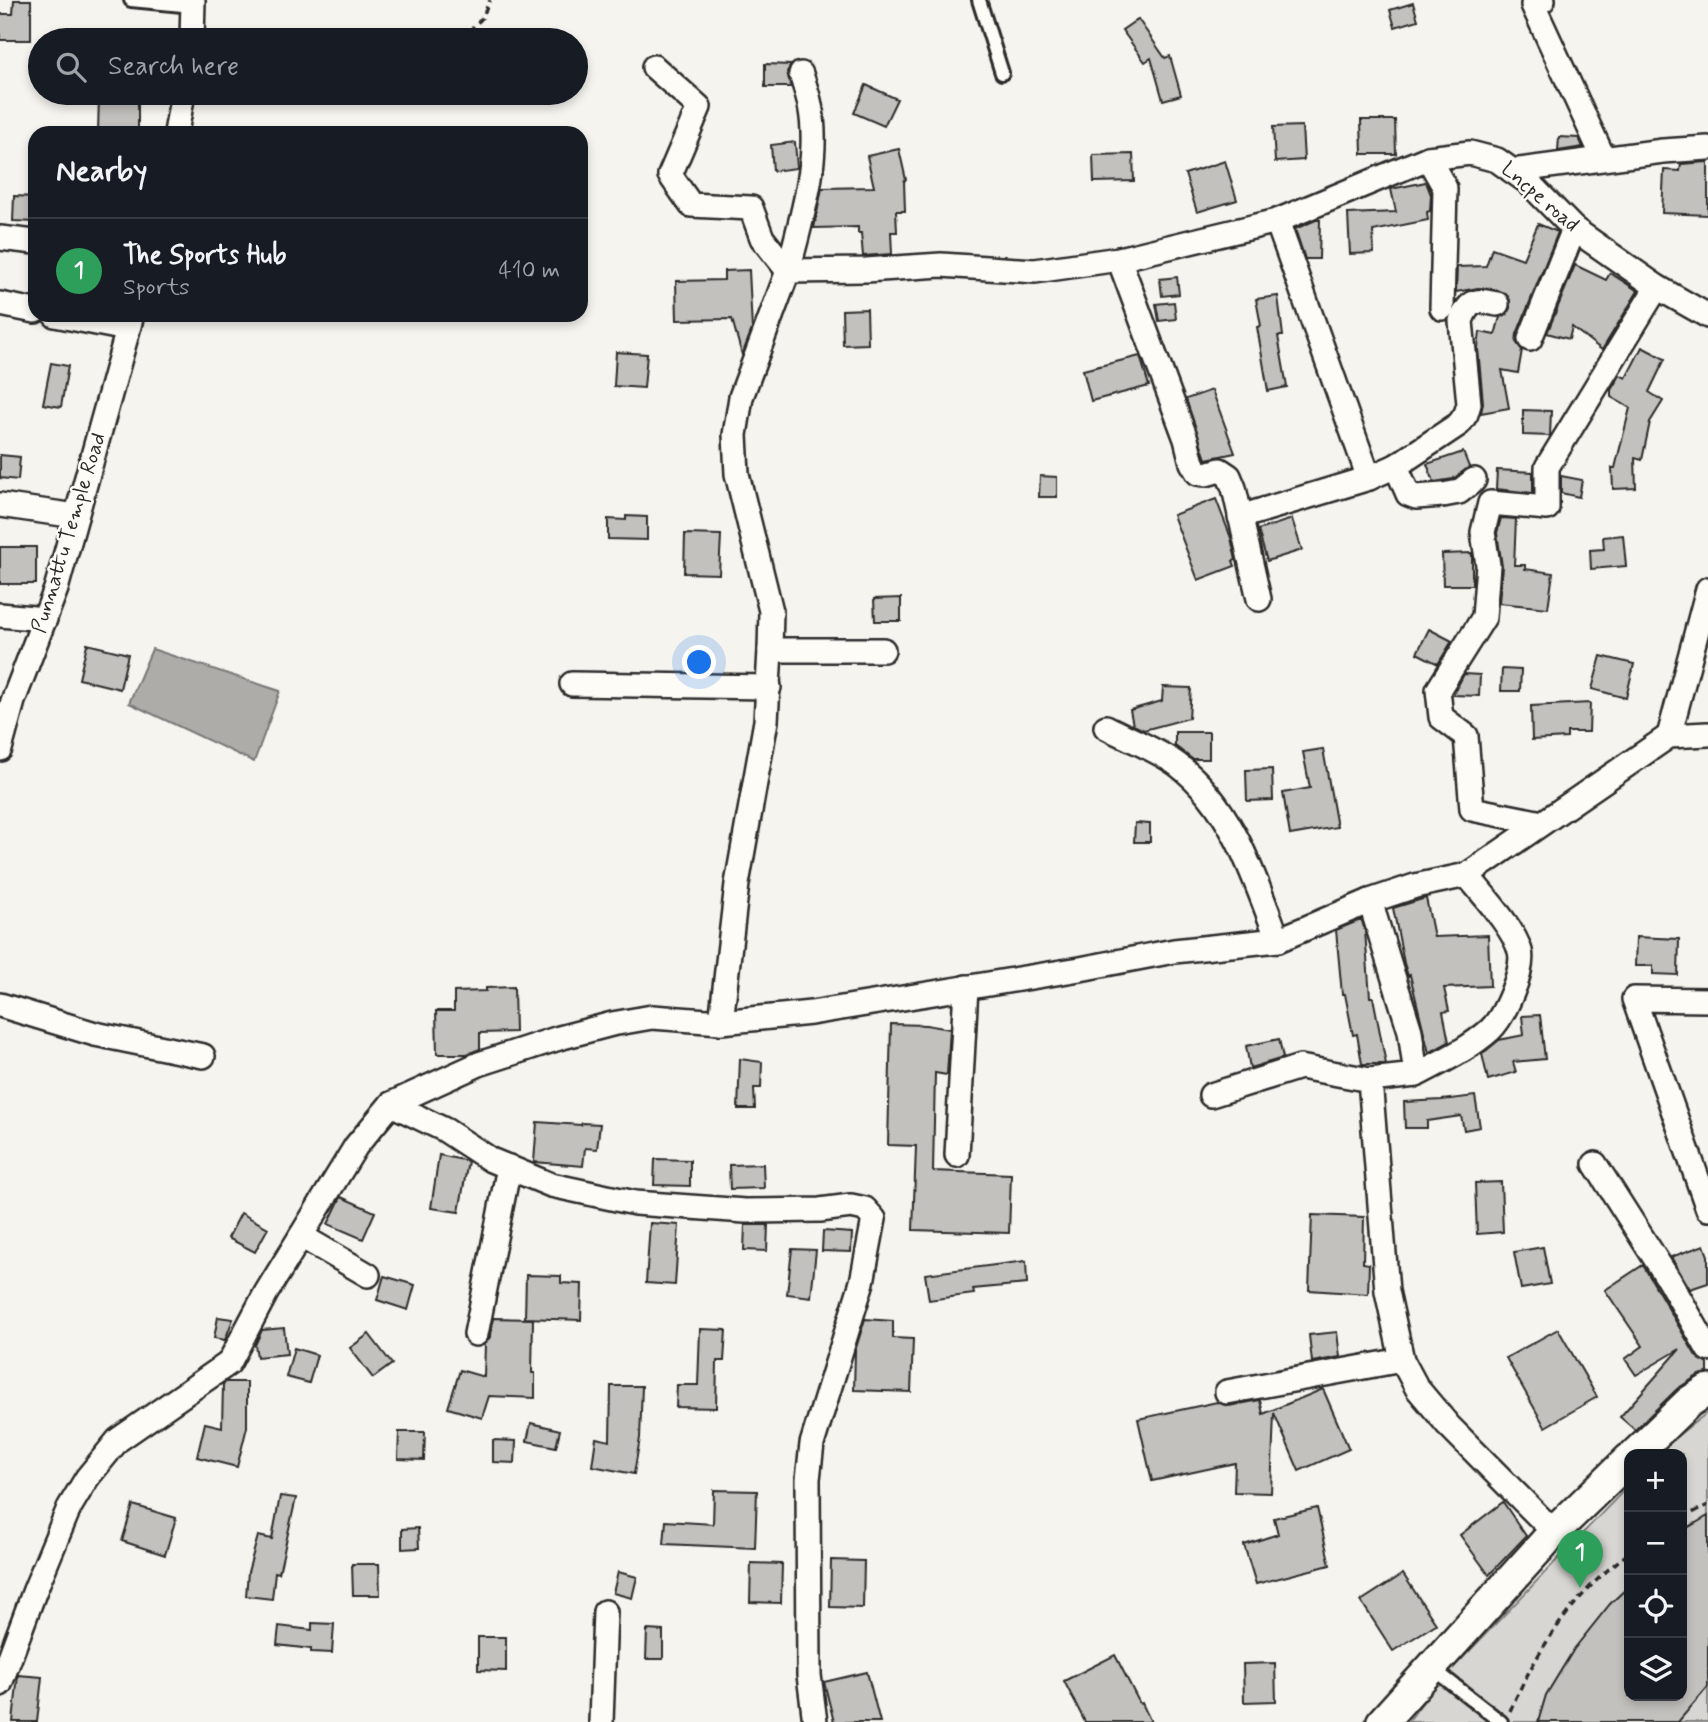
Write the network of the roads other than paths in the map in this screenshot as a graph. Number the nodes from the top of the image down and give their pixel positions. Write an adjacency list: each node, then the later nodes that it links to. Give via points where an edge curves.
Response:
1 (131, 0): 4 (lane)
2 (979, 0): 7 (lane)
3 (1543, 0): 14 (street, via 1533,5)
4 (193, 3): 5 (street)
5 (192, 28)
6 (654, 67): 21 (street, via 699,107 670,175 691,205 751,208 762,238)
7 (1002, 73)
8 (801, 74): 21 (street, via 810,105 811,166)
9 (181, 105): 10 (street)
10 (177, 126)
11 (1708, 127): 12 (street)
12 (1704, 149): 14 (street)
13 (1428, 158): 15 (street, Lncpe road, via 1470,153 1497,159); 16 (street, Lncpe road); 25 (street, via 1444,188)
14 (1603, 158): 15 (street)
15 (1512, 171): 17 (street, Lncpe road)
16 (1277, 222): 20 (street, Lncpe road); 31 (street)
17 (1574, 229): 22 (street, Lncpe road); 29 (street)
18 (0, 238): 19 (street)
19 (28, 241)
20 (1119, 259): 21 (street, Lncpe road, via 1035,271 941,265); 35 (street, via 1192,463 1198,472 1220,470 1229,476)
21 (788, 271): 40 (street, via 741,397 735,435 737,474 771,611)
22 (1657, 287): 27 (street, Lncpe road); 48 (street, via 1547,467 1547,508 1490,503 1483,532 1488,565 1484,617 1438,690 1441,717 1466,736 1472,809)
23 (0, 304): 26 (street)
24 (1497, 304): 30 (street, via 1473,303 1461,321 1469,404 1466,414 1459,424)
25 (1442, 308)
26 (28, 310)
27 (1708, 316)
28 (129, 322): 34 (street, Punnattu Temple Road)
29 (1530, 339)
30 (1396, 466): 31 (street); 32 (street, via 1408,494 1416,497 1459,492)
31 (1369, 478): 35 (street)
32 (1474, 480)
33 (0, 505): 34 (street)
34 (76, 516): 39 (street, Punnattu Temple Road)
35 (1240, 517): 37 (street)
36 (1708, 589): 46 (street)
37 (1259, 599)
38 (0, 615): 39 (street)
39 (45, 620): 47 (street, Punnattu Temple Road, via 13,701)
40 (770, 650): 41 (street); 43 (street)
41 (883, 650)
42 (572, 684): 43 (street)
43 (769, 687): 55 (street, via 737,884)
44 (1106, 727): 51 (street, via 1177,764 1212,799 1244,850)
45 (1708, 734): 46 (street)
46 (1669, 736): 48 (street)
47 (0, 749)
48 (1542, 822): 49 (street)
49 (1467, 875): 50 (street); 57 (street, via 1504,922 1520,952 1518,981 1492,1029)
50 (1370, 901): 51 (street); 57 (street, via 1410,1031)
51 (1278, 940): 52 (street, via 1174,951)
52 (966, 987): 55 (street, via 811,1013); 61 (street)
53 (1708, 1000): 64 (street, via 1634,999)
54 (0, 1005): 56 (street, via 95,1034)
55 (721, 1022): 60 (street, via 652,1017 612,1024 479,1064)
56 (203, 1056)
57 (1416, 1075): 58 (street)
58 (1370, 1080): 59 (street, via 1300,1068); 69 (street, via 1387,1291)
59 (1211, 1095)
60 (391, 1104): 63 (street); 65 (street, via 356,1146)
61 (957, 1155)
62 (1594, 1164): 68 (street)
63 (509, 1167): 67 (street); 79 (street, via 551,1185 635,1203 745,1211 851,1206 865,1209 874,1219 862,1283 812,1444 808,1479 809,1675)
64 (1708, 1209)
65 (301, 1236): 66 (street); 77 (street, via 229,1363 118,1440 88,1478 64,1519)
66 (368, 1275)
67 (476, 1334)
68 (1708, 1349)
69 (1402, 1360): 71 (street); 74 (street, via 1417,1388 1448,1425)
70 (1708, 1390): 72 (street)
71 (1227, 1392)
72 (1640, 1449)
73 (1624, 1465): 74 (street)
74 (1554, 1532): 76 (street)
75 (605, 1612): 78 (street)
76 (1431, 1667): 80 (street); 81 (lane)
77 (0, 1684)
78 (601, 1722)
79 (815, 1722)
80 (1382, 1722)
81 (1503, 1722)

